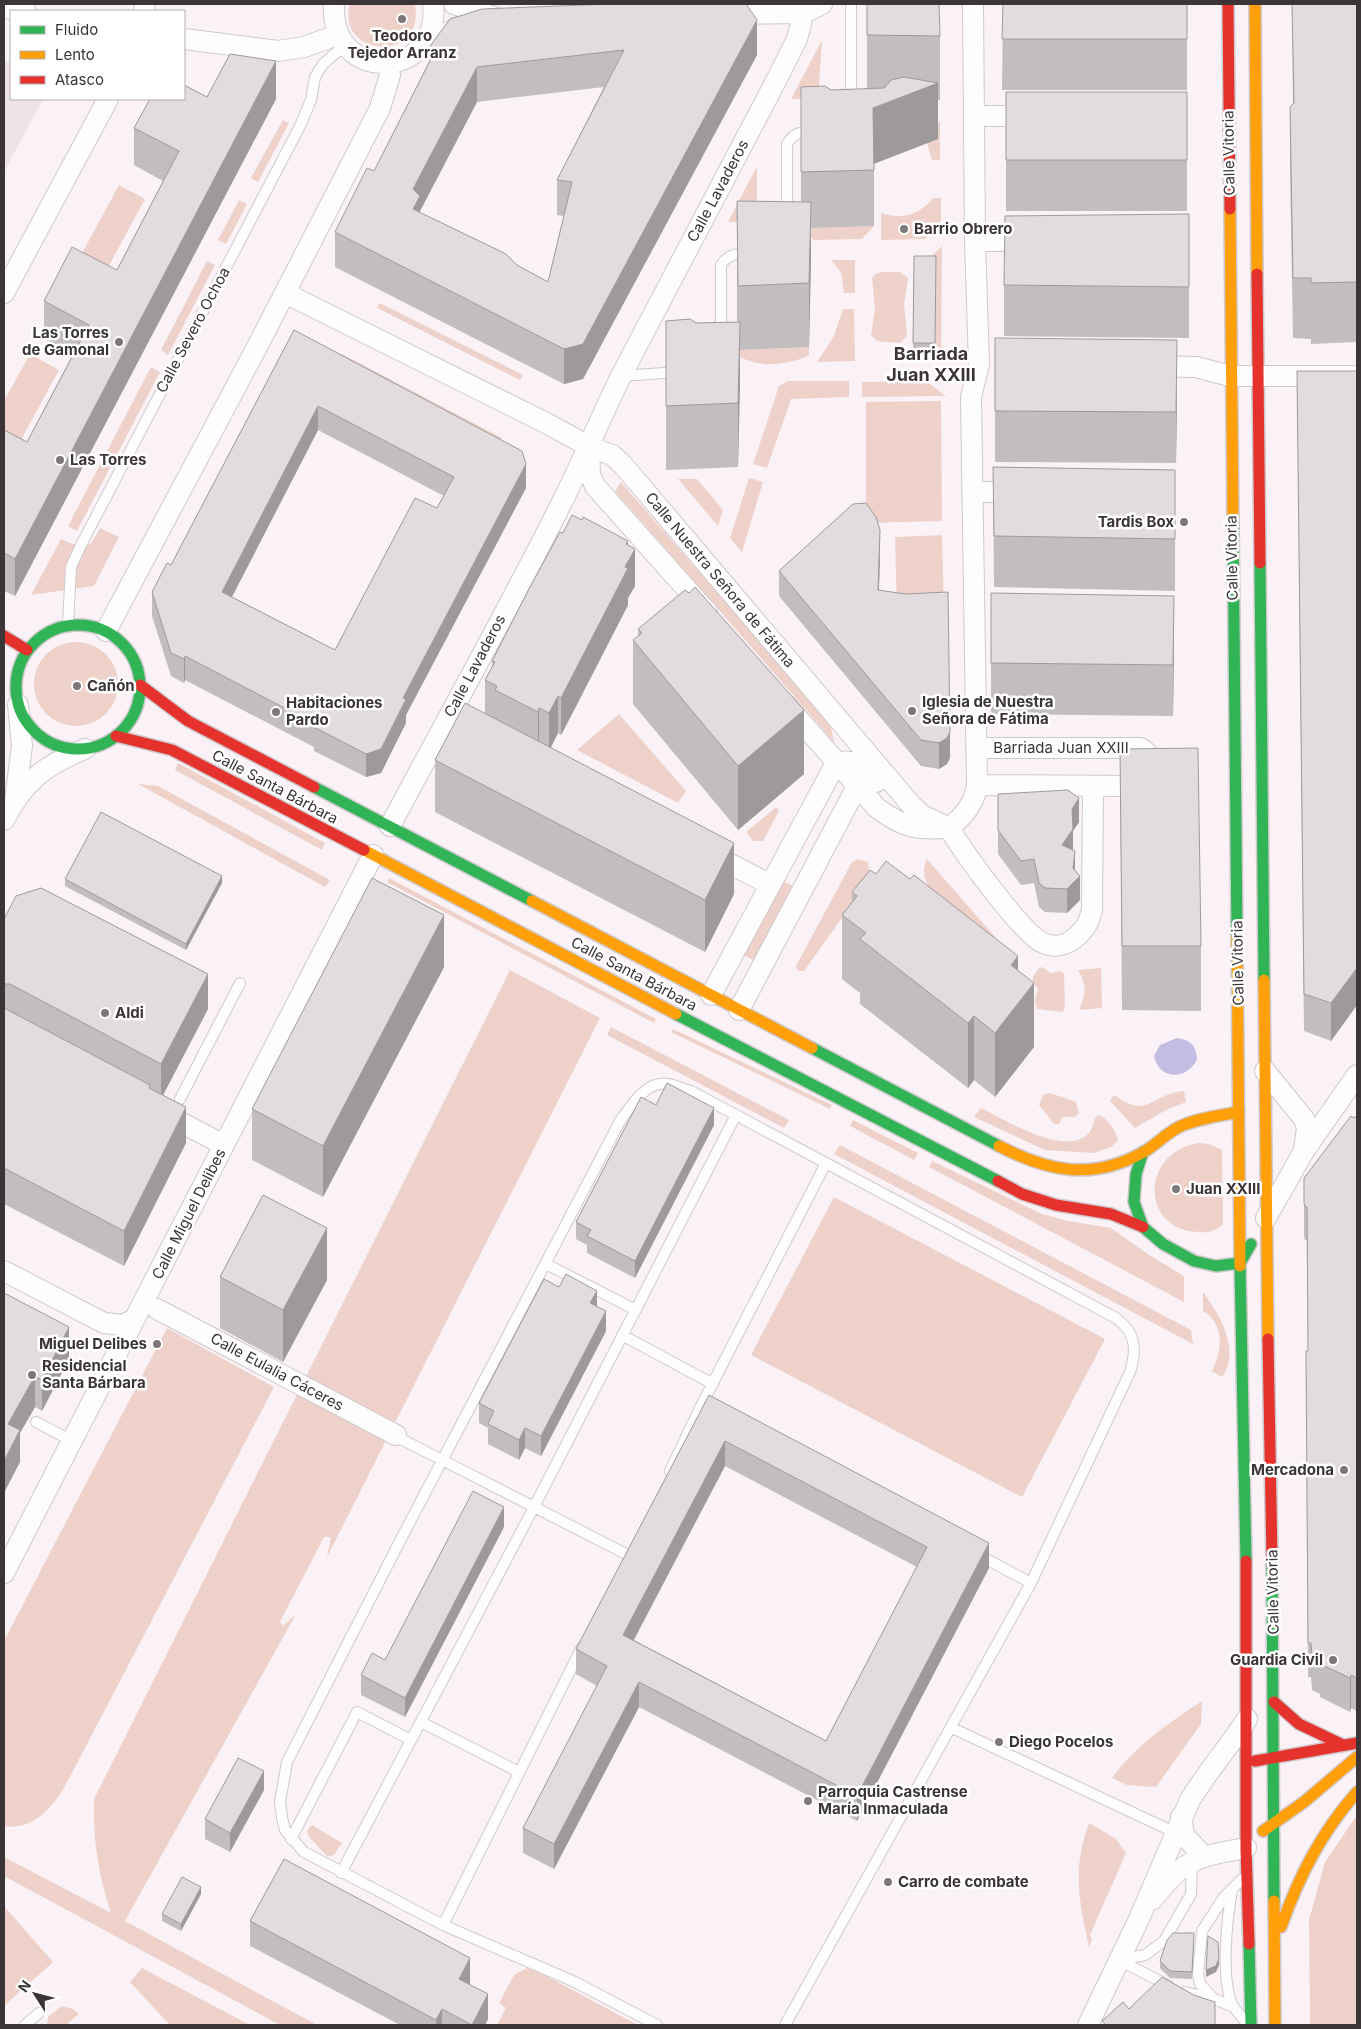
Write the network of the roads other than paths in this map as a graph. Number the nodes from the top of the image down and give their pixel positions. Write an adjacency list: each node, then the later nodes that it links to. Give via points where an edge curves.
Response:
1 (334, 4): 14 (street, via 333,18)
2 (433, 4): 15 (street, via 431,30)
3 (454, 4): 15 (street, via 510,19 455,27)
4 (822, 4): 10 (street)
5 (851, 4): 18 (lane)
6 (973, 4): 19 (street, Barriada Juan XXIII)
7 (1228, 4): 32 (main road, Calle Vitoria)
8 (1255, 4): 34 (main road, Calle Vitoria)
9 (4, 8): 11 (street)
10 (805, 8): 12 (street); 31 (street, Calle Lavaderos, via 797,39 778,77)
11 (19, 10)
12 (703, 14)
13 (185, 39): 14 (street, via 278,51)
14 (341, 40): 16 (street, via 366,61); 40 (lane, Calle Severo Ochoa, via 315,77 311,100 300,126 81,545 71,567)
15 (423, 45): 16 (street, via 401,61)
16 (388, 64): 27 (street, via 390,75 380,108)
17 (107, 100): 26 (street)
18 (851, 109)
19 (974, 116): 20 (street); 23 (street, Barriada Juan XXIII)
20 (1054, 116)
21 (826, 132): 22 (lane, via 798,133 787,144)
22 (788, 226)
23 (975, 241): 24 (street); 37 (street, Barriada Juan XXIII, via 987,364 971,397)
24 (1050, 241)
25 (759, 253): 28 (lane, via 732,254 721,265)
26 (4, 293)
27 (285, 293): 35 (street, Calle Nuestra Señora de Fátima); 42 (street)
28 (720, 348)
29 (1135, 366): 32 (street, via 1196,367)
30 (691, 372): 31 (lane)
31 (621, 376): 35 (street, Calle Lavaderos)
32 (1230, 376): 34 (street); 78 (main road, Calle Vitoria)
33 (1357, 376): 34 (street)
34 (1258, 377): 72 (main road, Calle Vitoria)
35 (590, 447): 36 (street, Calle Nuestra Señora de Fátima, via 588,461); 39 (street, Calle Lavaderos); 49 (street, Calle Nuestra Señora de Fátima, via 612,455 623,465)
36 (595, 486): 39 (street, Calle Lavaderos, via 582,485 569,491); 41 (street, Calle Nuestra Señora de Fátima)
37 (972, 492): 38 (street); 52 (street, Barriada Juan XXIII, via 983,616)
38 (1035, 492)
39 (560, 507): 48 (street, Calle Lavaderos)
40 (68, 625): 42 (main road, via 86,625); 44 (main road, via 44,635)
41 (720, 627)
42 (106, 631): 45 (main road, via 118,639 133,658)
43 (4, 636): 44 (main road)
44 (27, 650): 47 (main road, via 16,679)
45 (140, 685): 51 (main road, via 134,713); 64 (main road, Calle Santa Bárbara, via 188,720)
46 (778, 695): 54 (street)
47 (18, 705): 53 (main road, via 30,726 45,740 63,747); 60 (street, via 22,746)
48 (446, 719): 50 (street); 64 (street, Calle Lavaderos)
49 (843, 726): 55 (street, Calle Nuestra Señora de Fátima); 59 (street, Calle Nuestra Señora de Fátima)
50 (464, 728)
51 (116, 736): 53 (main road); 67 (main road, Calle Santa Bárbara, via 172,750)
52 (976, 748): 56 (street, Barriada Juan XXIII); 58 (street, Barriada Juan XXIII, via 1140,748 1152,759 1152,775 1140,786)
53 (85, 749): 60 (street, via 43,769)
54 (836, 763): 55 (street, via 846,760); 57 (street); 68 (street)
55 (857, 763): 57 (street, Calle Nuestra Señora de Fátima); 59 (street, Calle Nuestra Señora de Fátima, via 878,785)
56 (976, 785): 58 (street, Barriada Juan XXIII); 65 (street, Barriada Juan XXIII, via 969,807)
57 (856, 786): 61 (street); 62 (street, Calle Nuestra Señora de Fátima)
58 (1093, 786): 65 (street, via 1092,910 1086,928 1062,946 1053,946 1034,937 966,855)
59 (905, 798): 65 (street, Calle Nuestra Señora de Fátima, via 922,815)
60 (14, 800): 63 (street)
61 (877, 808): 62 (street, via 867,806); 65 (street, via 896,822 914,829)
62 (842, 814): 71 (street, Calle Nuestra Señora de Fátima)
63 (4, 820)
64 (390, 826): 70 (main road, Calle Santa Bárbara)
65 (949, 828)
66 (696, 846): 68 (street)
67 (373, 855): 80 (street, Calle Miguel Delibes); 85 (main road, Calle Santa Bárbara, via 1022,1194 1056,1205 1111,1214)
68 (769, 884): 70 (street)
69 (240, 983): 74 (lane)
70 (711, 995): 71 (main road, Calle Santa Bárbara)
71 (739, 1010): 82 (main road, Calle Santa Bárbara, via 1047,1168 1086,1171 1106,1168)
72 (1265, 1071): 76 (street); 77 (main road, Calle Vitoria)
73 (1357, 1075): 81 (street)
74 (180, 1099)
75 (145, 1103): 80 (street)
76 (1292, 1106): 77 (street); 81 (street, via 1307,1127)
77 (1265, 1107): 78 (street); 84 (main road, Calle Vitoria)
78 (1239, 1112): 82 (main road, via 1180,1126); 86 (main road, Calle Vitoria)
79 (736, 1115): 83 (lane); 87 (lane, via 690,1091 666,1083 651,1087 634,1101 620,1121); 90 (lane)
80 (224, 1144): 92 (street, Calle Miguel Delibes)
81 (1304, 1151): 84 (street)
82 (1143, 1152): 85 (main road, via 1136,1174 1134,1202)
83 (826, 1163): 95 (lane); 107 (lane, via 1116,1318 1126,1325 1134,1338 1136,1354 1130,1372)
84 (1266, 1218): 86 (main road); 109 (main road, Calle Vitoria)
85 (1143, 1227): 86 (main road, via 1163,1244 1194,1261 1216,1266)
86 (1240, 1263): 110 (main road, Calle Vitoria)
87 (546, 1264): 90 (lane); 101 (lane)
88 (4, 1271): 91 (street)
89 (157, 1309): 99 (street, Calle Eulalia Cáceres)
90 (636, 1310): 93 (lane)
91 (94, 1319): 92 (street, via 117,1326); 94 (street, via 110,1332 114,1340)
92 (135, 1320): 94 (street, Calle Miguel Delibes)
93 (622, 1335): 95 (lane); 103 (lane)
94 (114, 1360): 100 (street, Calle Miguel Delibes)
95 (713, 1384): 96 (lane)
96 (700, 1408): 97 (lane); 102 (lane)
97 (718, 1418)
98 (36, 1422): 100 (lane)
99 (400, 1438): 101 (lane)
100 (72, 1441): 106 (street, Calle Miguel Delibes)
101 (443, 1460): 103 (lane); 127 (lane, via 287,1762 280,1802 285,1830)
102 (666, 1478)
103 (534, 1507): 105 (lane); 111 (lane)
104 (970, 1551): 107 (lane)
105 (628, 1555)
106 (4, 1573)
107 (1031, 1583): 112 (lane)
108 (589, 1633): 119 (lane)
109 (1274, 1702): 115 (main road, via 1299,1724); 117 (main road, Calle Vitoria)
110 (1247, 1719): 118 (main road, Calle Vitoria); 120 (street)
111 (420, 1722): 113 (lane); 119 (lane)
112 (952, 1728): 124 (lane); 144 (lane)
113 (411, 1740): 127 (lane, via 357,1712); 131 (lane)
114 (1357, 1743): 115 (main road)
115 (1343, 1745): 117 (main road)
116 (1357, 1757): 125 (main road)
117 (1274, 1758): 118 (main road); 125 (main road, Calle Vitoria)
118 (1247, 1762): 120 (street, via 1229,1764); 129 (main road, Calle Vitoria)
119 (519, 1772): 135 (lane)
120 (1208, 1773): 124 (street)
121 (1357, 1786): 123 (main road)
122 (1357, 1792): 136 (main road, via 1331,1823 1298,1877)
123 (1333, 1805)
124 (1178, 1825): 130 (street); 134 (street)
125 (1273, 1825): 128 (main road, Calle Vitoria); 129 (main road, via 1255,1837)
126 (1290, 1835): 128 (main road)
127 (292, 1839): 131 (lane, via 304,1852)
128 (1273, 1842): 129 (main road); 136 (main road, Calle Vitoria)
129 (1246, 1848): 130 (street); 132 (main road, Calle Vitoria)
130 (1198, 1858): 134 (street, via 1173,1876); 137 (lane, via 1191,1894 1164,1941 1145,1955)
131 (341, 1873): 135 (lane)
132 (1247, 1875): 133 (lane); 146 (main road, Calle Vitoria)
133 (1232, 1890): 138 (lane, via 1227,1920); 139 (lane, via 1202,1931 1198,1974 1200,1984)
134 (1139, 1919): 137 (street)
135 (443, 1925): 143 (lane, via 575,1982)
136 (1274, 1948): 147 (main road, Calle Vitoria)
137 (1120, 1960): 139 (lane, via 1173,1989); 145 (street)
138 (1227, 1984): 139 (lane, via 1224,1992); 140 (lane)
139 (1214, 1999): 140 (lane)
140 (1234, 2007): 146 (lane)
141 (39, 2013): 142 (lane)
142 (25, 2025)
143 (657, 2025)
144 (785, 2025)
145 (1088, 2025)
146 (1249, 2025)
147 (1275, 2025)

